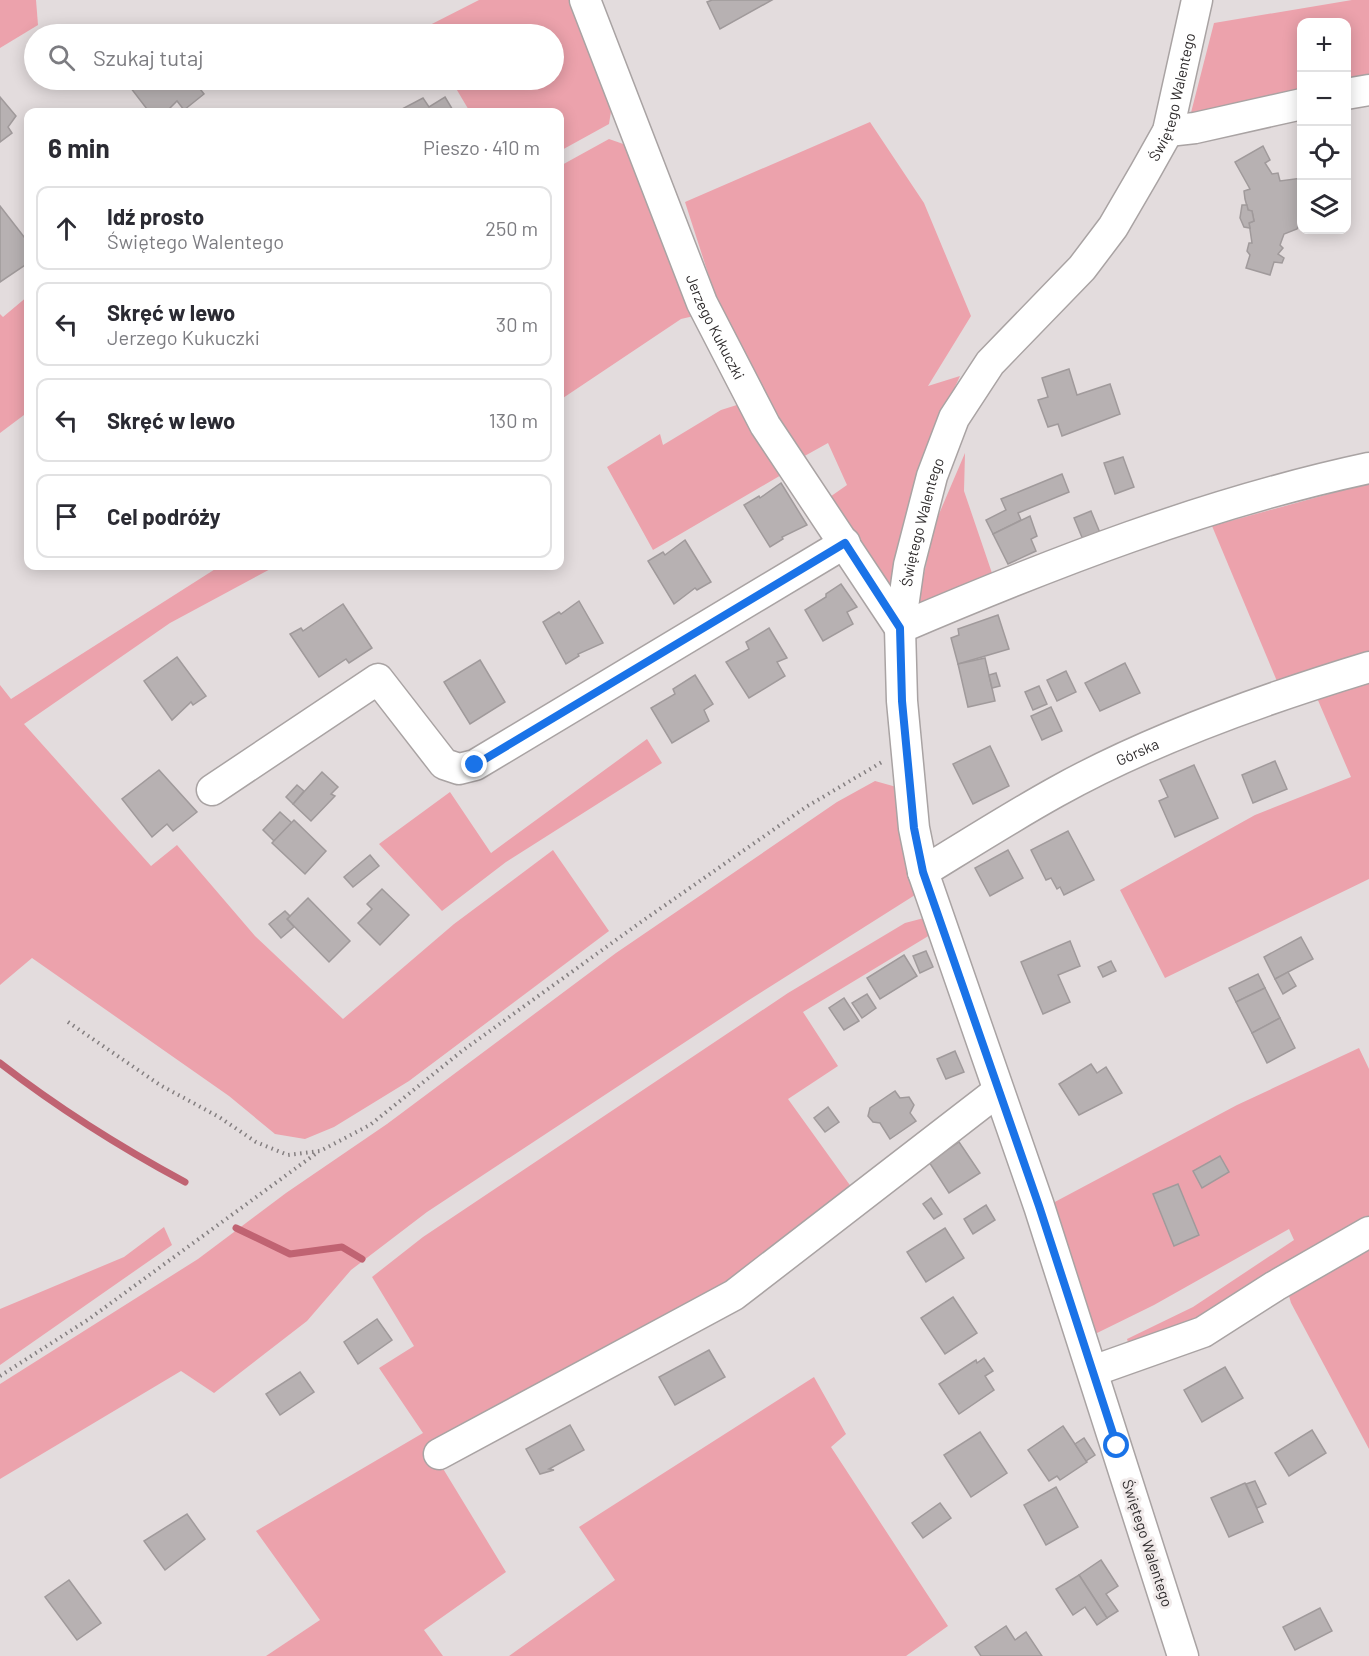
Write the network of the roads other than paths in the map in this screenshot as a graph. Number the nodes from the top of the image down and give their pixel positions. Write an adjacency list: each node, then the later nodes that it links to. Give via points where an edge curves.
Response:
1 (585, 0): 8 (street, Jerzego Kukuczki, via 702,303 765,425)
2 (1197, 0): 6 (street, Świętego Walentego)
3 (1369, 90): 4 (street)
4 (1351, 93)
5 (1297, 105): 6 (street)
6 (1168, 131): 9 (street, Świętego Walentego, via 1107,235 1074,277 990,363 954,418 932,476 909,565)
7 (1369, 468): 9 (street, via 1194,514 1036,570)
8 (845, 543): 9 (street, Jerzego Kukuczki); 11 (street, via 475,765 459,768 444,764 378,679)
9 (900, 628): 12 (street, Świętego Walentego, via 906,750)
10 (1369, 667): 12 (street, Górska, via 1307,686 1158,744 1057,791)
11 (212, 790)
12 (923, 872): 13 (street, Świętego Walentego)
13 (998, 1091): 15 (street, Świętego Walentego); 16 (street, via 734,1296)
14 (1369, 1232): 15 (street, via 1203,1332)
15 (1093, 1371): 17 (street, Świętego Walentego)
16 (439, 1454)
17 (1182, 1656)

